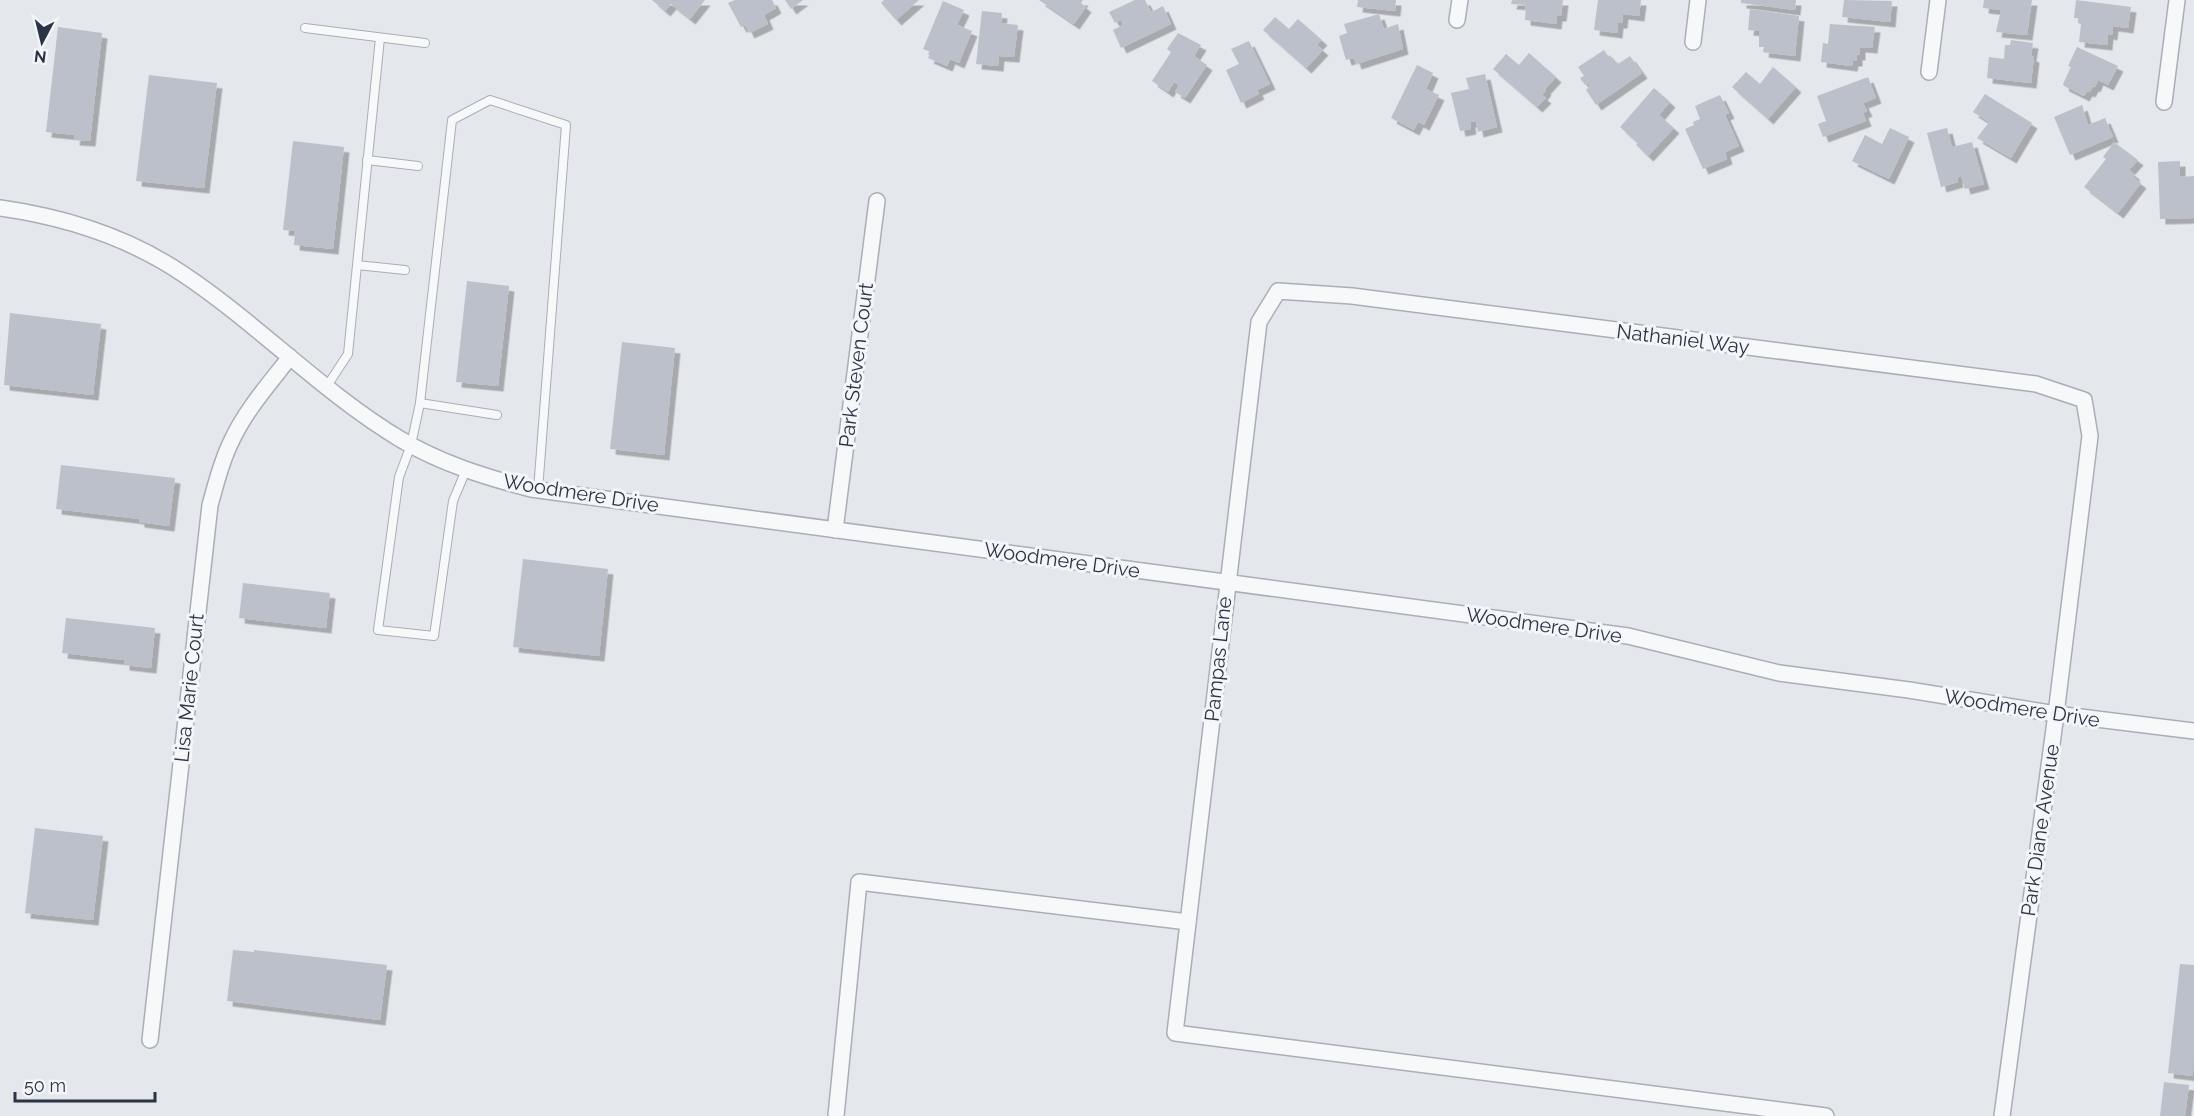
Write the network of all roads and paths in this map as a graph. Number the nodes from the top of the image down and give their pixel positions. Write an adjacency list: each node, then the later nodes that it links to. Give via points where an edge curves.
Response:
1 (1460, 0): 5 (street)
2 (1698, 0): 8 (street)
3 (1938, 0): 10 (street)
4 (2177, 0): 11 (street)
5 (1457, 20)
6 (305, 28): 7 (lane)
7 (380, 38): 9 (lane); 12 (lane)
8 (1693, 42)
9 (425, 43)
10 (1929, 72)
11 (2164, 102)
12 (367, 160): 13 (lane); 16 (lane)
13 (418, 166)
14 (877, 201): 27 (street, Park Steven Court)
15 (0, 208): 19 (street, Woodmere Drive, via 65,221 136,247 217,298)
16 (357, 266): 17 (lane); 20 (lane, via 348,354)
17 (405, 270)
18 (1278, 291): 21 (street, Nathaniel Way, via 1352,296 2036,384); 28 (street, Pampas Lane, via 1258,322)
19 (290, 357): 20 (street, Woodmere Drive); 32 (street, Lisa Marie Court, via 231,441 210,505)
20 (327, 386): 24 (street, Woodmere Drive)
21 (2084, 400): 29 (street, Park Diane Avenue, via 2090,436)
22 (420, 403): 23 (lane); 24 (lane); 26 (lane, via 452,120 490,99 566,125)
23 (497, 415)
24 (411, 445): 25 (street, Woodmere Drive); 25 (lane, via 399,477 378,630 435,636 453,501)
25 (466, 470): 26 (street, Woodmere Drive)
26 (538, 490): 27 (street, Woodmere Drive)
27 (835, 530): 28 (street, Woodmere Drive)
28 (1227, 582): 29 (street, Woodmere Drive, via 1628,636 1779,673); 31 (street, Pampas Lane)
29 (2056, 714): 30 (street, Woodmere Drive); 35 (street, Park Diane Avenue)
30 (2194, 731)
31 (1188, 922): 33 (street, via 860,882); 34 (street, Pampas Lane, via 1175,1033)
32 (150, 1040)
33 (836, 1116)
34 (1826, 1116)
35 (2002, 1116)

